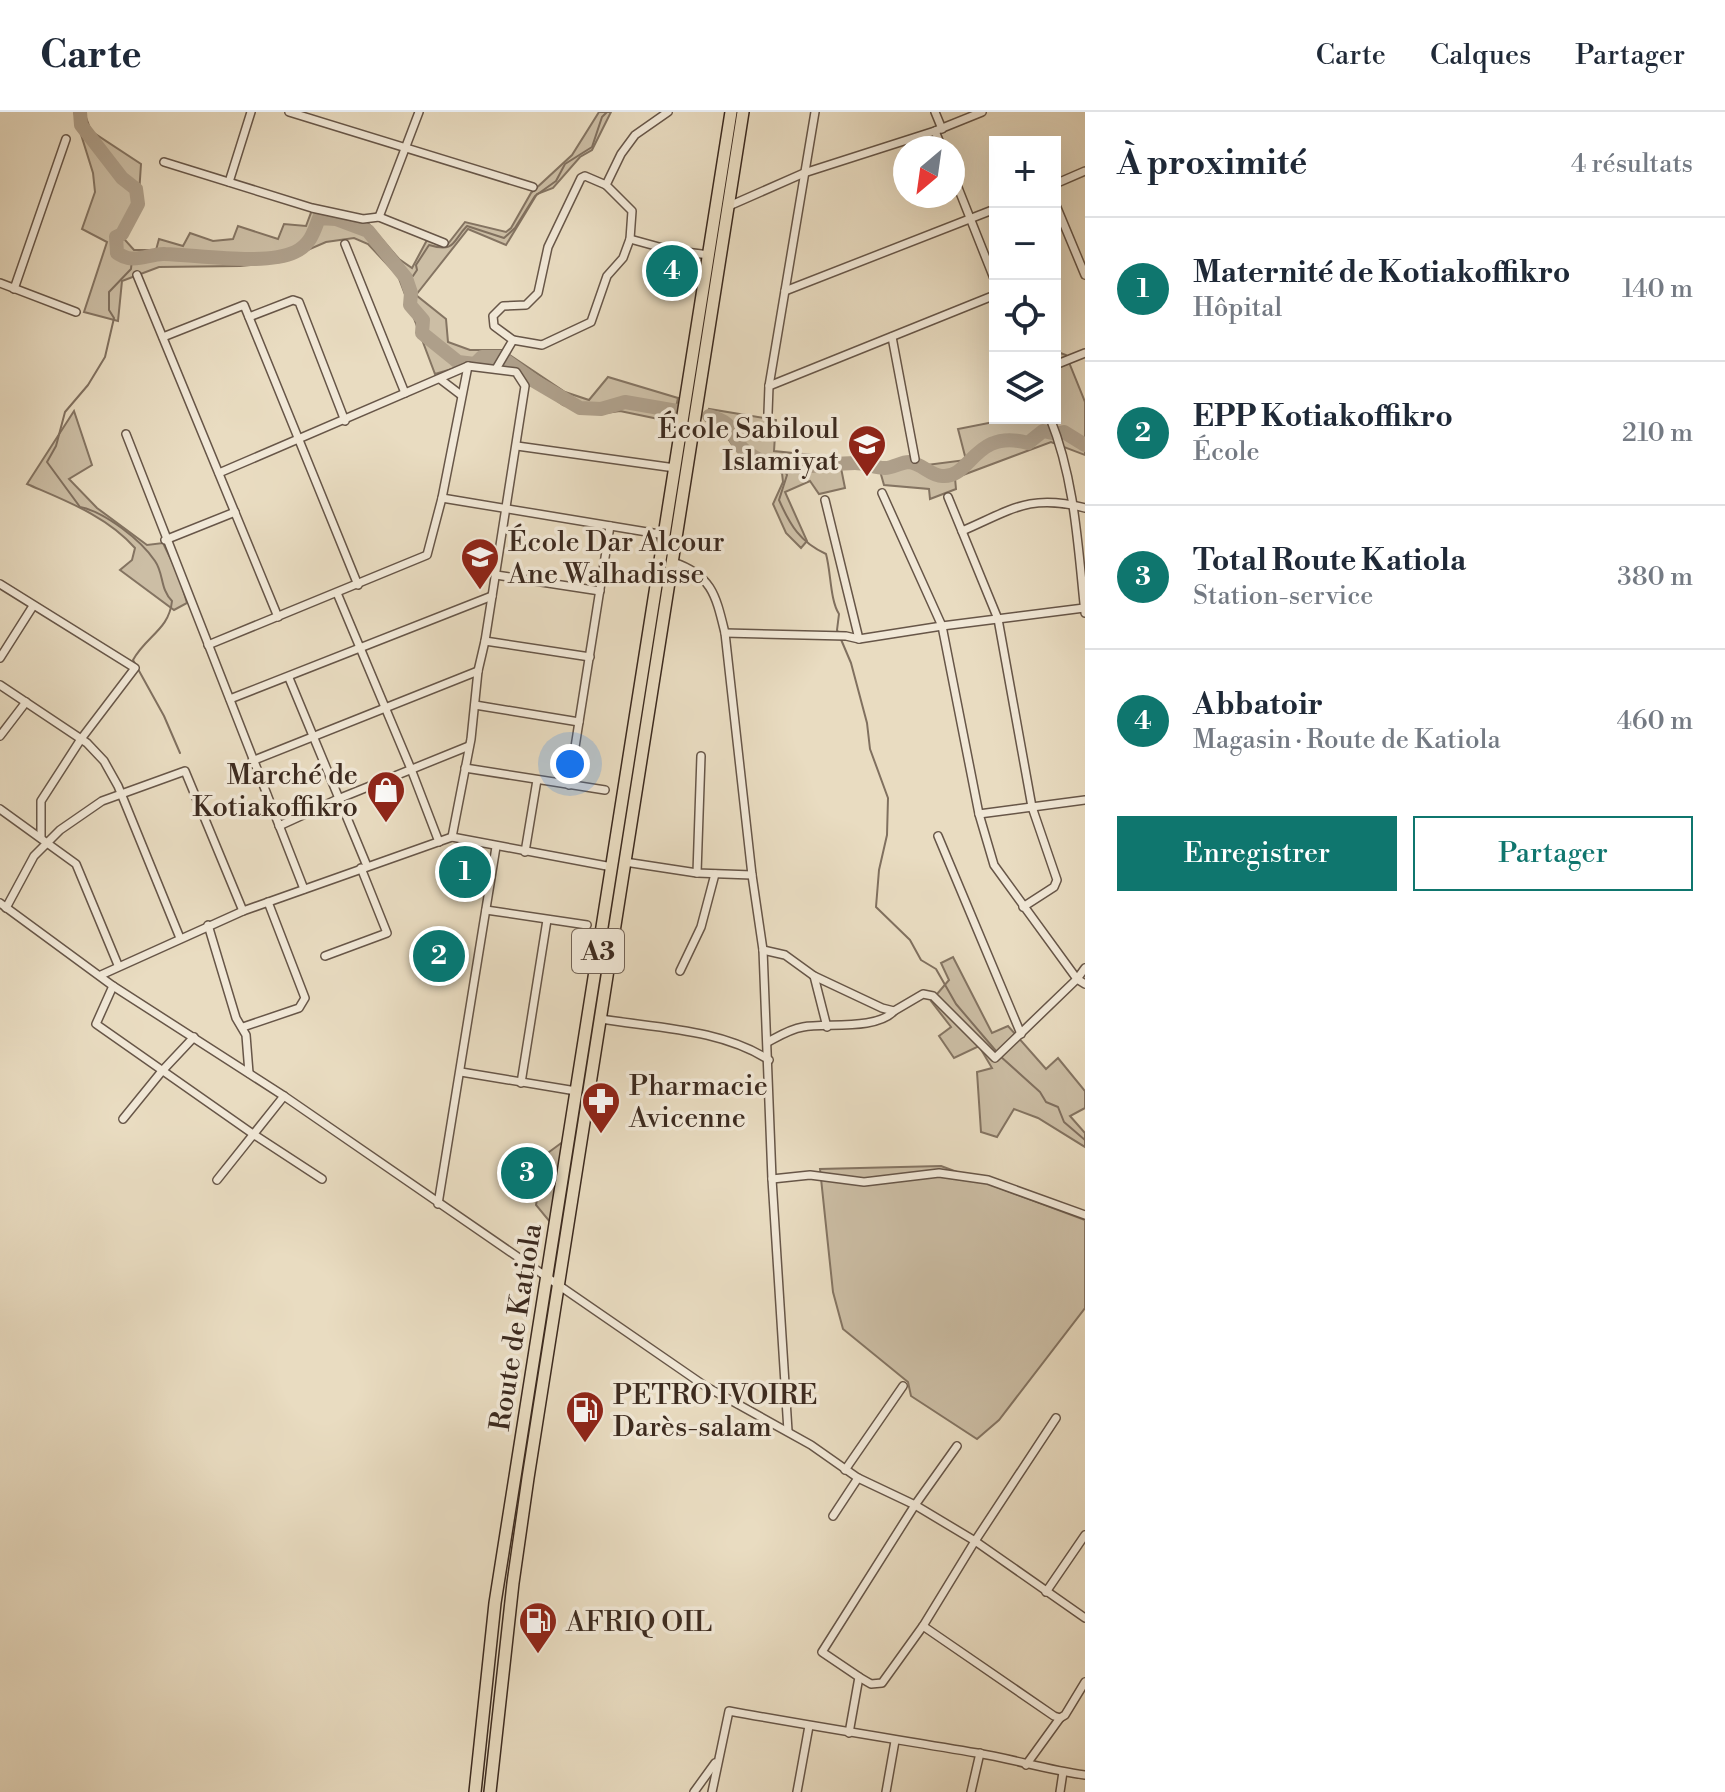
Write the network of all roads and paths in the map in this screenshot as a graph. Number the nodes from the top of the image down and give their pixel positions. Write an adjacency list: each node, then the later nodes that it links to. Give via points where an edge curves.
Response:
1 (251, 112): 18 (street)
2 (289, 112): 13 (street)
3 (419, 112): 13 (street)
4 (668, 112): 19 (street, via 635,135)
5 (731, 112): 30 (highway, Route de Katiola / A3)
6 (743, 112): 22 (highway, Route de Katiola / A3)
7 (815, 112): 16 (street)
8 (935, 112): 10 (street)
9 (982, 112): 10 (street)
10 (939, 130): 11 (street); 16 (street)
11 (940, 136)
12 (66, 139): 36 (street)
13 (405, 148): 20 (street); 25 (street)
14 (164, 162): 18 (street)
15 (1085, 171): 17 (street)
16 (804, 173): 22 (street); 37 (street)
17 (1061, 181)
18 (229, 182): 25 (street, via 312,208 363,219)
19 (606, 185): 27 (street, via 632,211); 43 (street, via 581,178 548,247 538,293 526,305 503,306 493,316 494,326)
20 (533, 187)
21 (965, 204): 26 (street)
22 (729, 206): 73 (highway, Route de Katiola / A3)
23 (1057, 208): 31 (street)
24 (989, 212): 26 (street)
25 (379, 217): 28 (street)
26 (971, 219): 34 (street); 37 (street)
27 (630, 239): 30 (street); 43 (street, via 623,258 607,276 591,322 542,345)
28 (444, 243)
29 (345, 244): 50 (street)
30 (709, 255): 59 (highway, Route de Katiola / A3)
31 (1083, 262): 33 (street)
32 (137, 275): 41 (street)
33 (1085, 275)
34 (995, 280)
35 (0, 283): 36 (street)
36 (14, 289): 39 (street)
37 (785, 291): 49 (street)
38 (989, 297): 42 (street)
39 (76, 312)
40 (249, 317): 41 (street, via 242,305); 53 (street, via 299,302); 56 (street)
41 (163, 337): 60 (street)
42 (892, 337): 49 (street); 58 (street)
43 (511, 344): 47 (street)
44 (1085, 353): 45 (street)
45 (1061, 363)
46 (468, 366): 47 (street); 48 (street); 51 (street)
47 (496, 369): 57 (street, via 516,372 525,386)
48 (440, 379): 50 (street); 51 (street)
49 (769, 386): 52 (street)
50 (405, 393): 53 (street)
51 (461, 395): 63 (street)
52 (768, 413)
53 (345, 421): 56 (street)
54 (1052, 424): 65 (street)
55 (126, 434): 72 (street)
56 (298, 441): 60 (street); 76 (street)
57 (517, 446): 59 (street); 67 (street)
58 (915, 459)
59 (675, 468): 71 (highway, Route de Katiola / A3)
60 (219, 473): 68 (street)
61 (882, 493): 84 (street)
62 (948, 497): 70 (street)
63 (442, 498): 67 (street); 76 (street, via 427,555)
64 (825, 500): 86 (street)
65 (1074, 505): 66 (street); 70 (street, via 1028,503); 81 (street)
66 (1085, 508)
67 (506, 509): 69 (street); 74 (street)
68 (235, 512): 72 (street); 82 (street)
69 (610, 526): 71 (street); 77 (street)
70 (962, 531): 83 (street)
71 (665, 535): 126 (highway, Route de Katiola / A3)
72 (165, 540): 88 (street)
73 (673, 562): 85 (street, via 695,570 708,587); 124 (highway, Route de Katiola / A3)
74 (496, 575): 77 (street); 79 (street)
75 (0, 584): 80 (street)
76 (358, 585): 78 (street)
77 (600, 591): 90 (street)
78 (337, 593): 82 (street); 89 (street)
79 (492, 596): 87 (street); 89 (street)
80 (33, 606): 91 (street); 102 (street, via 135,668)
81 (1085, 610): 83 (street)
82 (278, 617): 88 (street)
83 (998, 619): 84 (street); 114 (street)
84 (942, 626): 86 (street); 116 (street)
85 (725, 633): 86 (street); 129 (street)
86 (859, 639)
87 (485, 641): 90 (street); 92 (street)
88 (208, 645): 95 (street)
89 (359, 649): 93 (street); 98 (street)
90 (590, 657): 99 (street)
91 (0, 658)
92 (478, 671): 97 (street); 98 (street)
93 (289, 678): 95 (street); 101 (street)
94 (0, 685): 96 (street)
95 (230, 699): 105 (street)
96 (26, 702): 100 (street); 102 (street)
97 (475, 705): 99 (street); 103 (street)
98 (385, 708): 101 (street); 107 (street)
99 (579, 722): 109 (street)
100 (0, 736)
101 (314, 736): 105 (street); 112 (street)
102 (81, 739): 111 (street, via 104,761); 120 (street, via 41,801)
103 (469, 746): 106 (street); 107 (street)
104 (701, 756): 127 (street)
105 (252, 761): 117 (street)
106 (465, 768): 108 (street); 119 (street)
107 (411, 769): 112 (street); 121 (street)
108 (537, 780): 109 (street); 123 (street)
109 (569, 785): 110 (street)
110 (605, 790)
111 (121, 795): 120 (street, via 102,801); 135 (street, via 185,771); 139 (street)
112 (338, 799): 117 (street); 125 (street)
113 (1085, 800): 114 (street)
114 (1032, 807): 116 (street); 133 (street, via 1057,880)
115 (0, 809): 120 (street)
116 (979, 814): 133 (street, via 994,865)
117 (279, 826): 130 (street)
118 (938, 836): 153 (street)
119 (452, 837): 121 (street); 122 (street)
120 (44, 840): 132 (street); 142 (street, via 76,864)
121 (439, 842): 125 (street)
122 (496, 847): 123 (street); 134 (street)
123 (525, 852): 126 (street)
124 (625, 862): 127 (street); 150 (highway, Route de Katiola / A3)
125 (364, 867): 130 (street); 141 (street, via 387,933)
126 (612, 867): 161 (highway, Route de Katiola / A3)
127 (697, 873): 128 (street)
128 (715, 874): 129 (street); 144 (street, via 701,927)
129 (752, 875): 140 (street)
130 (304, 889): 131 (street)
131 (268, 902): 135 (street); 151 (street, via 305,998 299,1008)
132 (3, 906): 145 (street)
133 (1023, 907): 147 (street)
134 (486, 910): 136 (street); 158 (street)
135 (243, 911): 137 (street)
136 (547, 920): 138 (street); 160 (street)
137 (208, 925): 139 (street); 151 (street)
138 (587, 925)
139 (180, 938): 142 (street)
140 (763, 950): 146 (street, via 785,955); 155 (street)
141 (325, 956)
142 (118, 965): 145 (street)
143 (1085, 968): 147 (street)
144 (680, 971)
145 (101, 975): 148 (street)
146 (814, 976): 149 (street); 152 (street)
147 (1081, 982): 153 (street)
148 (113, 986): 154 (street); 157 (street, via 96,1024)
149 (894, 1011): 152 (street, via 881,1021); 153 (street, via 923,994 933,996 994,1058)
150 (601, 1019): 156 (street, via 722,1038); 171 (highway, Route de Katiola / A3)
151 (243, 1027): 159 (street)
152 (827, 1027): 155 (street, via 803,1027)
153 (1021, 1034)
154 (194, 1037): 157 (street); 159 (street)
155 (768, 1042): 156 (street)
156 (769, 1060): 166 (street)
157 (162, 1071): 163 (street); 164 (street)
158 (461, 1072): 160 (street); 168 (street)
159 (249, 1073): 162 (street)
160 (521, 1083): 161 (street)
161 (576, 1091): 170 (highway, Route de Katiola / A3)
162 (284, 1096): 164 (street); 168 (street)
163 (123, 1119)
164 (253, 1134): 165 (street); 167 (street)
165 (322, 1179)
166 (772, 1179): 169 (street, via 810,1175 864,1182 939,1173 988,1180); 174 (street)
167 (217, 1180)
168 (438, 1204): 170 (street)
169 (1085, 1215)
170 (547, 1278): 171 (street); 196 (highway, Route de Katiola / A3, via 495,1603)
171 (560, 1286): 174 (street, via 705,1386); 197 (highway, Route de Katiola / A3, via 513,1583)
172 (903, 1386): 176 (street)
173 (1056, 1418): 181 (street)
174 (788, 1431): 176 (street)
175 (957, 1446): 178 (street)
176 (845, 1470): 177 (street)
177 (858, 1478): 178 (street); 179 (street)
178 (915, 1505): 181 (street); 185 (street, via 822,1652)
179 (833, 1516)
180 (1085, 1535): 182 (street)
181 (975, 1541): 182 (street); 184 (street)
182 (1046, 1592): 183 (street)
183 (1085, 1618)
184 (923, 1626): 185 (street, via 882,1683); 187 (street)
185 (859, 1677): 189 (street)
186 (1085, 1682): 187 (street)
187 (1060, 1718): 193 (street)
188 (809, 1726): 189 (street); 192 (street, via 729,1711); 200 (street)
189 (849, 1733): 190 (street)
190 (895, 1741): 191 (street); 201 (street)
191 (980, 1753): 193 (street); 202 (street)
192 (717, 1761): 198 (street); 199 (street)
193 (1026, 1765): 194 (street)
194 (1063, 1772): 195 (street); 203 (street)
195 (1085, 1775)
196 (475, 1792)
197 (490, 1792)
198 (694, 1792)
199 (712, 1792)
200 (797, 1792)
201 (886, 1792)
202 (971, 1792)
203 (1060, 1792)

